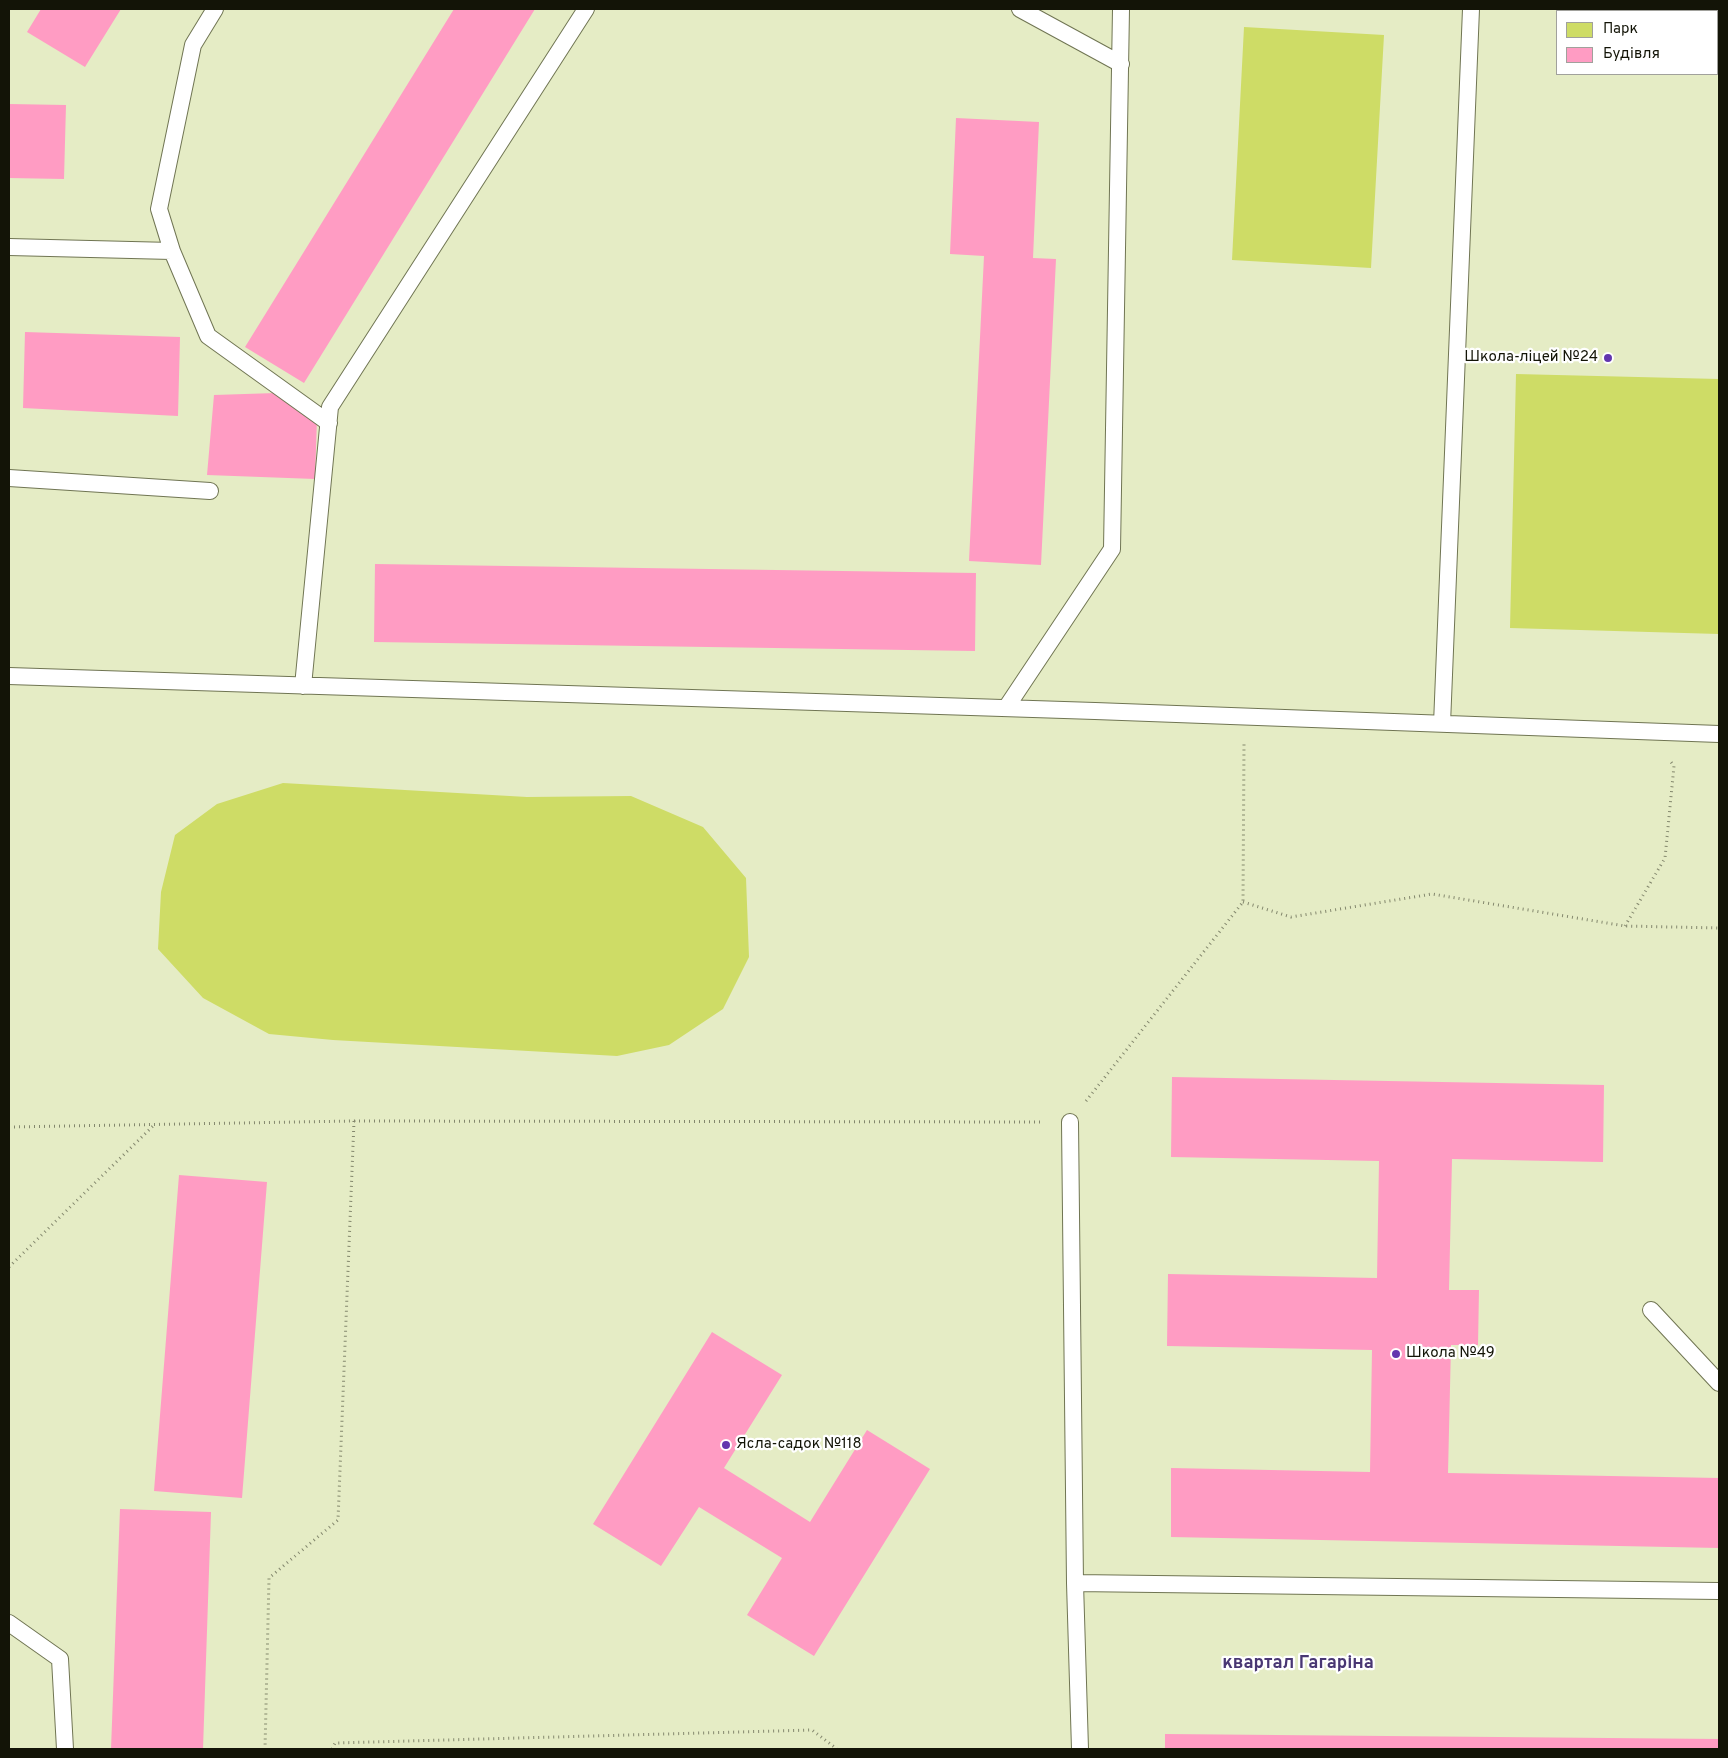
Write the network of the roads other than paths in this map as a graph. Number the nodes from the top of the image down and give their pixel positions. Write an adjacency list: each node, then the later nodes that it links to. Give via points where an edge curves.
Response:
1 (215, 9): 8 (lane, via 193,44 159,209)
2 (586, 9): 9 (lane, via 330,407)
3 (1020, 9): 6 (lane)
4 (1121, 9): 6 (lane)
5 (1471, 9): 15 (lane)
6 (1121, 64): 14 (lane, via 1112,549)
7 (9, 247): 8 (lane)
8 (172, 251): 9 (lane, via 208,336)
9 (329, 423): 13 (lane)
10 (9, 478): 11 (lane)
11 (210, 491)
12 (9, 676): 13 (lane)
13 (303, 686): 14 (lane)
14 (1006, 708): 15 (lane)
15 (1442, 724): 16 (lane)
16 (1719, 734)
17 (1070, 1122): 20 (lane)
18 (1651, 1310): 19 (lane)
19 (1719, 1383)
20 (1075, 1583): 21 (lane); 24 (lane)
21 (1719, 1592)
22 (9, 1623): 23 (lane, via 60,1659)
23 (65, 1749)
24 (1080, 1749)

